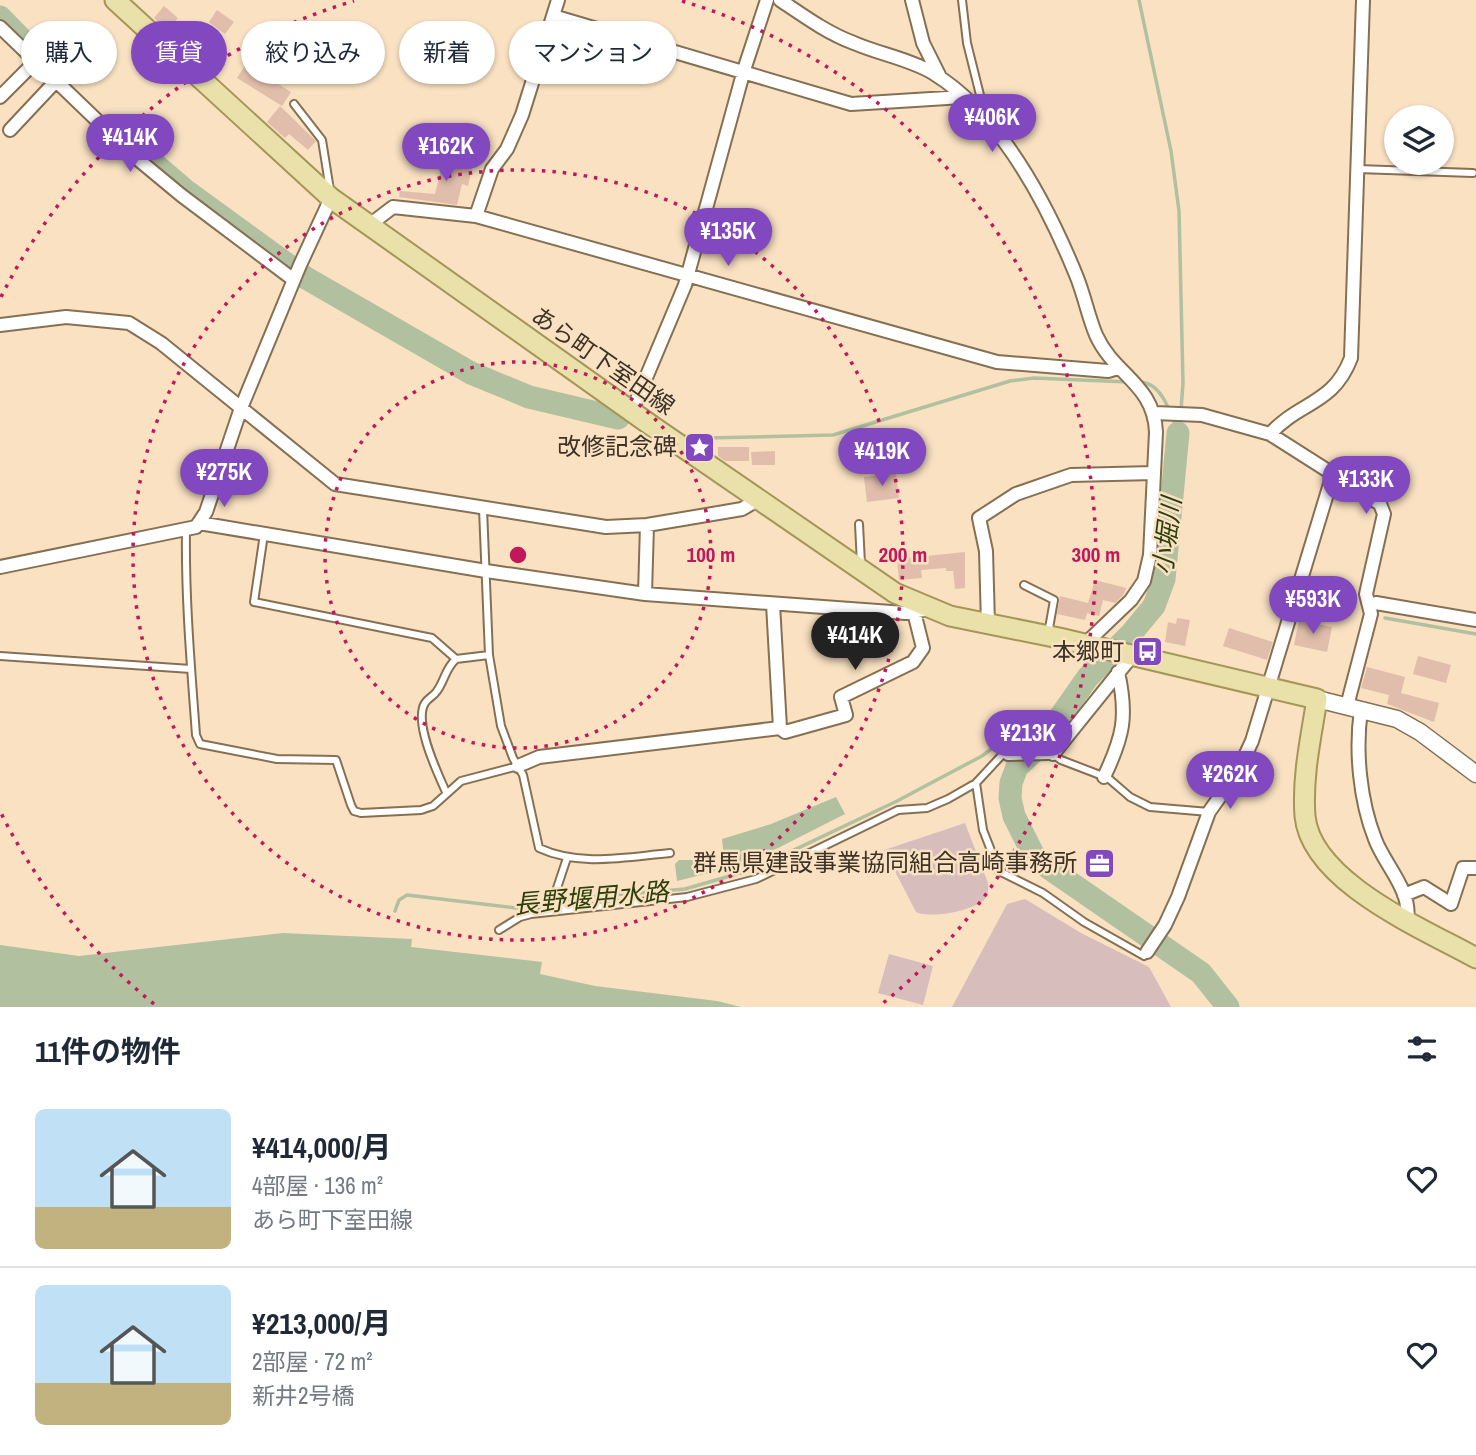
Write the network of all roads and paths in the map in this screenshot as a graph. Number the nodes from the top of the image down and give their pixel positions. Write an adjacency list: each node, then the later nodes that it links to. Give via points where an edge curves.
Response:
1 (115, 0): 23 (main road, あら町下室田線)
2 (558, 0): 8 (street)
3 (767, 0): 11 (street)
4 (780, 0): 13 (street, via 837,36)
5 (912, 0): 13 (street, via 923,43)
6 (962, 0): 19 (lane)
7 (1363, 0): 21 (street)
8 (553, 16): 11 (street); 24 (street, via 522,115 492,169)
9 (0, 27): 10 (street)
10 (21, 47)
11 (744, 71): 16 (street, via 850,104); 27 (street)
12 (21, 76): 17 (street)
13 (941, 79): 16 (street)
14 (53, 84): 20 (street)
15 (59, 84): 26 (street, via 181,195)
16 (963, 96): 19 (street)
17 (0, 97)
18 (294, 104): 23 (lane, via 322,140)
19 (985, 116): 29 (street, via 1060,237 1097,336)
20 (10, 130)
21 (1359, 169): 22 (lane); 33 (street, via 1351,358 1335,388)
22 (1473, 173)
23 (331, 198): 25 (main road, あら町下室田線); 26 (street)
24 (476, 216): 25 (street, via 393,207); 27 (street)
25 (372, 228): 31 (main road, あら町下室田線)
26 (297, 274): 30 (street)
27 (688, 274): 29 (street, via 997,362); 31 (street)
28 (0, 325): 30 (street, via 66,317 129,323)
29 (1122, 371): 32 (street)
30 (241, 408): 37 (street, via 335,484); 38 (street)
31 (632, 411): 36 (main road, あら町下室田線)
32 (1158, 414): 33 (street, via 1202,415); 34 (street)
33 (1270, 434): 35 (street)
34 (1154, 473): 52 (street, via 1071,475 1016,495 979,518 986,551); 54 (street, via 1150,555 1144,581)
35 (1333, 474): 49 (street, via 1380,504 1384,514 1366,594); 60 (street)
36 (760, 499): 40 (street, via 742,509); 44 (main road, あら町下室田線)
37 (482, 509): 40 (street, via 606,527); 45 (lane)
38 (199, 523): 41 (street); 42 (street)
39 (859, 524): 44 (lane)
40 (647, 525): 47 (street)
41 (186, 530): 43 (street); 59 (lane)
42 (264, 534): 45 (street); 57 (lane, via 254,602 432,638)
43 (0, 567)
44 (862, 570): 50 (main road, あら町下室田線)
45 (486, 571): 47 (street); 55 (lane)
46 (1024, 586): 53 (lane, via 1054,600)
47 (645, 594): 48 (street)
48 (773, 604): 50 (street); 63 (street)
49 (1370, 606): 51 (street, via 1376,603); 62 (street)
50 (921, 611): 52 (main road, あら町下室田線); 63 (street, via 923,648 913,662 841,697 846,715 785,732)
51 (1476, 620)
52 (988, 624): 53 (main road, あら町下室田線)
53 (1048, 636): 54 (main road, あら町下室田線)
54 (1089, 645): 58 (main road, あら町下室田線)
55 (489, 655): 57 (lane); 66 (lane, via 501,726)
56 (0, 656): 59 (lane)
57 (456, 659): 70 (lane, via 423,712 427,747)
58 (1125, 661): 60 (main road, あら町下室田線); 65 (street); 68 (street, via 1124,726)
59 (191, 668): 70 (lane, via 200,744 277,759 336,760 351,805 361,813 421,810 433,806)
60 (1270, 688): 61 (main road, あら町下室田線); 71 (street, via 1245,758)
61 (1317, 699): 62 (street); 77 (main road, via 1305,795 1311,838 1336,873)
62 (1354, 708): 67 (street, via 1409,725); 75 (street, via 1364,806 1376,842)
63 (780, 728): 66 (street, via 539,757)
64 (1008, 754): 65 (street); 69 (lane)
65 (1050, 754): 68 (lane)
66 (518, 766): 70 (lane, via 461,781); 73 (lane, via 539,848)
67 (1476, 774)
68 (1104, 777): 71 (lane, via 1150,807)
69 (976, 783): 76 (lane, via 934,806 898,810 756,879 687,897); 79 (lane, via 983,830 999,871 1144,956)
70 (446, 792)
71 (1209, 812): 79 (street, via 1165,925)
72 (670, 853): 73 (lane)
73 (567, 858): 76 (lane, via 557,888)
74 (1476, 868): 75 (street, via 1463,868 1451,904 1424,887)
75 (1404, 895): 77 (street)
76 (562, 906): 78 (lane, via 520,916)
77 (1407, 919): 80 (main road)
78 (499, 930)
79 (1147, 952)
80 (1476, 958)

